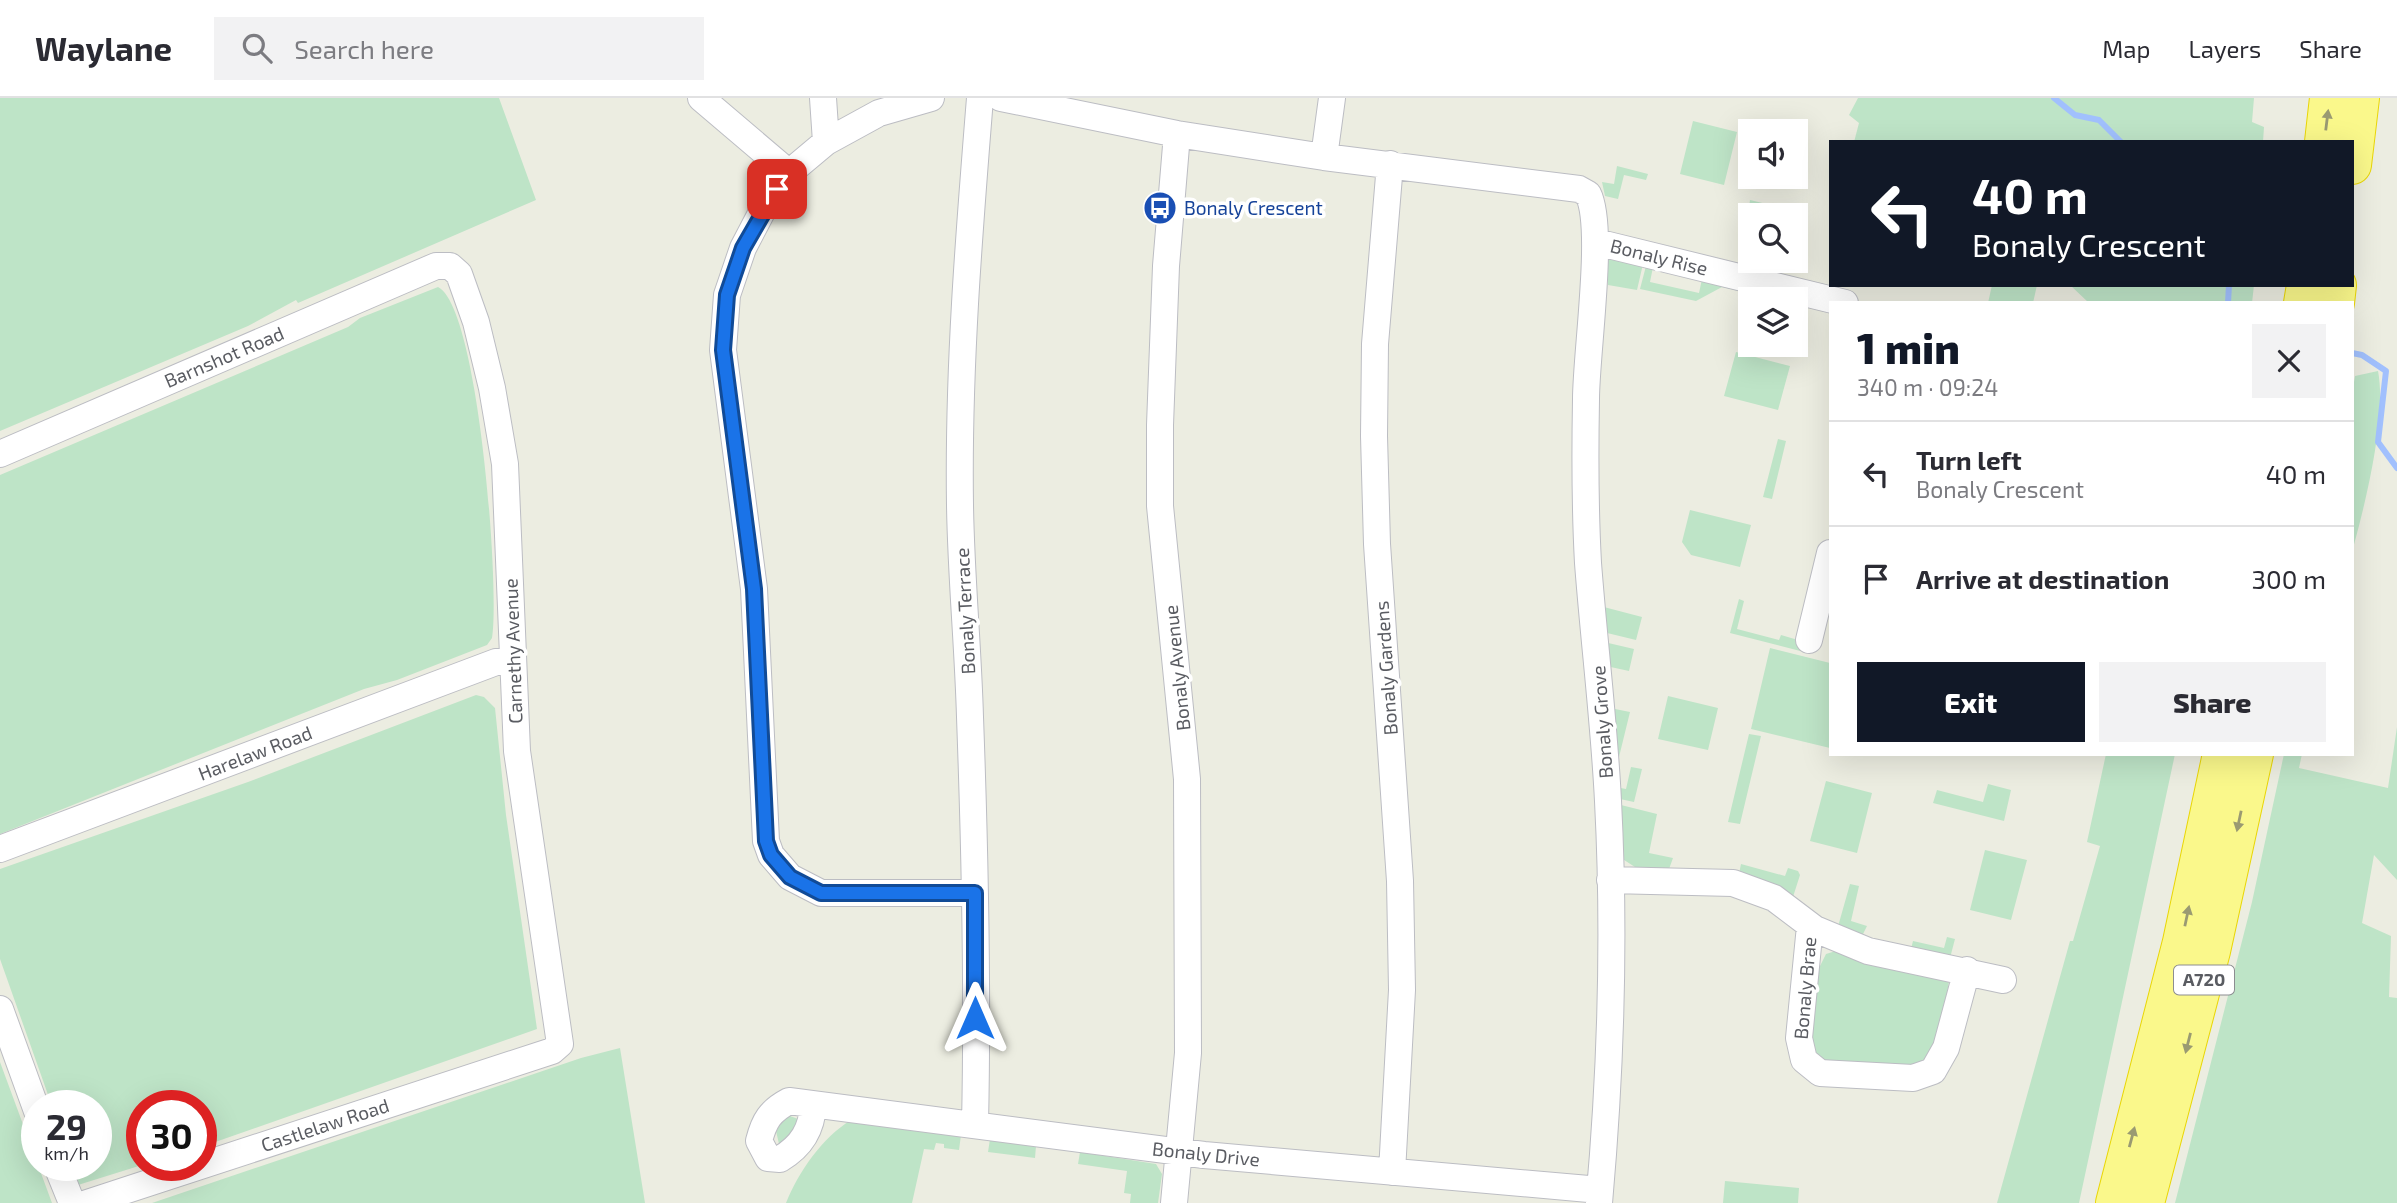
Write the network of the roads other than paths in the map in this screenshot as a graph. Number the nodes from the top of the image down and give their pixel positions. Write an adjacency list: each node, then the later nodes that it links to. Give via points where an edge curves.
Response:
1 (701, 98): 15 (street)
2 (823, 98): 11 (street)
3 (931, 98): 11 (street, via 879,113)
4 (980, 98): 27 (street, Bonaly Terrace, via 967,239 960,418)
5 (1001, 98): 9 (street)
6 (1332, 98): 13 (street)
7 (2329, 98): 10 (highway, one-way to 7)
8 (2360, 98): 12 (highway)
9 (1177, 134): 13 (street); 36 (street, Bonaly Avenue, via 1161,362 1160,506 1187,779 1189,988)
10 (2324, 140)
11 (826, 142): 15 (street)
12 (2354, 148)
13 (1324, 157): 14 (street)
14 (1390, 164): 16 (street, via 1579,189 1592,203); 37 (street, Bonaly Gardens, via 1375,344 1374,436 1377,544 1401,881 1402,990)
15 (789, 173): 27 (street, via 743,248 727,295 723,350 754,589 766,841 771,855 790,877 821,893)
16 (1596, 242): 18 (street, Bonaly Rise); 26 (street, Bonaly Grove, via 1586,357 1585,491)
17 (450, 266): 19 (street, Barnshot Road, via 436,266); 22 (street, Carnethy Avenue, via 459,274 476,322 505,464)
18 (1837, 301)
19 (0, 454)
20 (1829, 557): 21 (street)
21 (1809, 640)
22 (511, 661): 25 (street, Harelaw Road, via 496,662); 32 (street, Carnethy Avenue, via 524,809)
23 (2222, 756): 43 (highway, A720, one-way to 23, via 2182,942)
24 (2254, 756): 44 (highway, A720, one-way to 44, via 2211,951)
25 (0, 849)
26 (1610, 880): 28 (street, Bonaly Brae, via 1733,883 1774,898); 39 (street, Bonaly Grove, via 1610,1014)
27 (975, 893): 35 (street, Bonaly Terrace)
28 (1810, 926): 29 (street, Bonaly Brae, via 1868,951); 29 (street, Bonaly Brae, via 1799,1038 1804,1060 1820,1073 1913,1078 1933,1071 1946,1048)
29 (1967, 970): 30 (street, Bonaly Brae)
30 (2003, 980)
31 (0, 1009): 33 (street)
32 (560, 1044): 41 (street, Castlelaw Road, via 552,1051)
33 (29, 1090)
34 (813, 1105): 35 (street, Bonaly Drive)
35 (975, 1125): 36 (street, Bonaly Drive)
36 (1181, 1152): 37 (street, Bonaly Drive); 42 (street, Bonaly Avenue)
37 (1392, 1171): 39 (street, Bonaly Drive)
38 (63, 1181): 40 (street)
39 (1599, 1197)
40 (72, 1203)
41 (87, 1203)
42 (1174, 1203)
43 (2115, 1203)
44 (2145, 1203)

